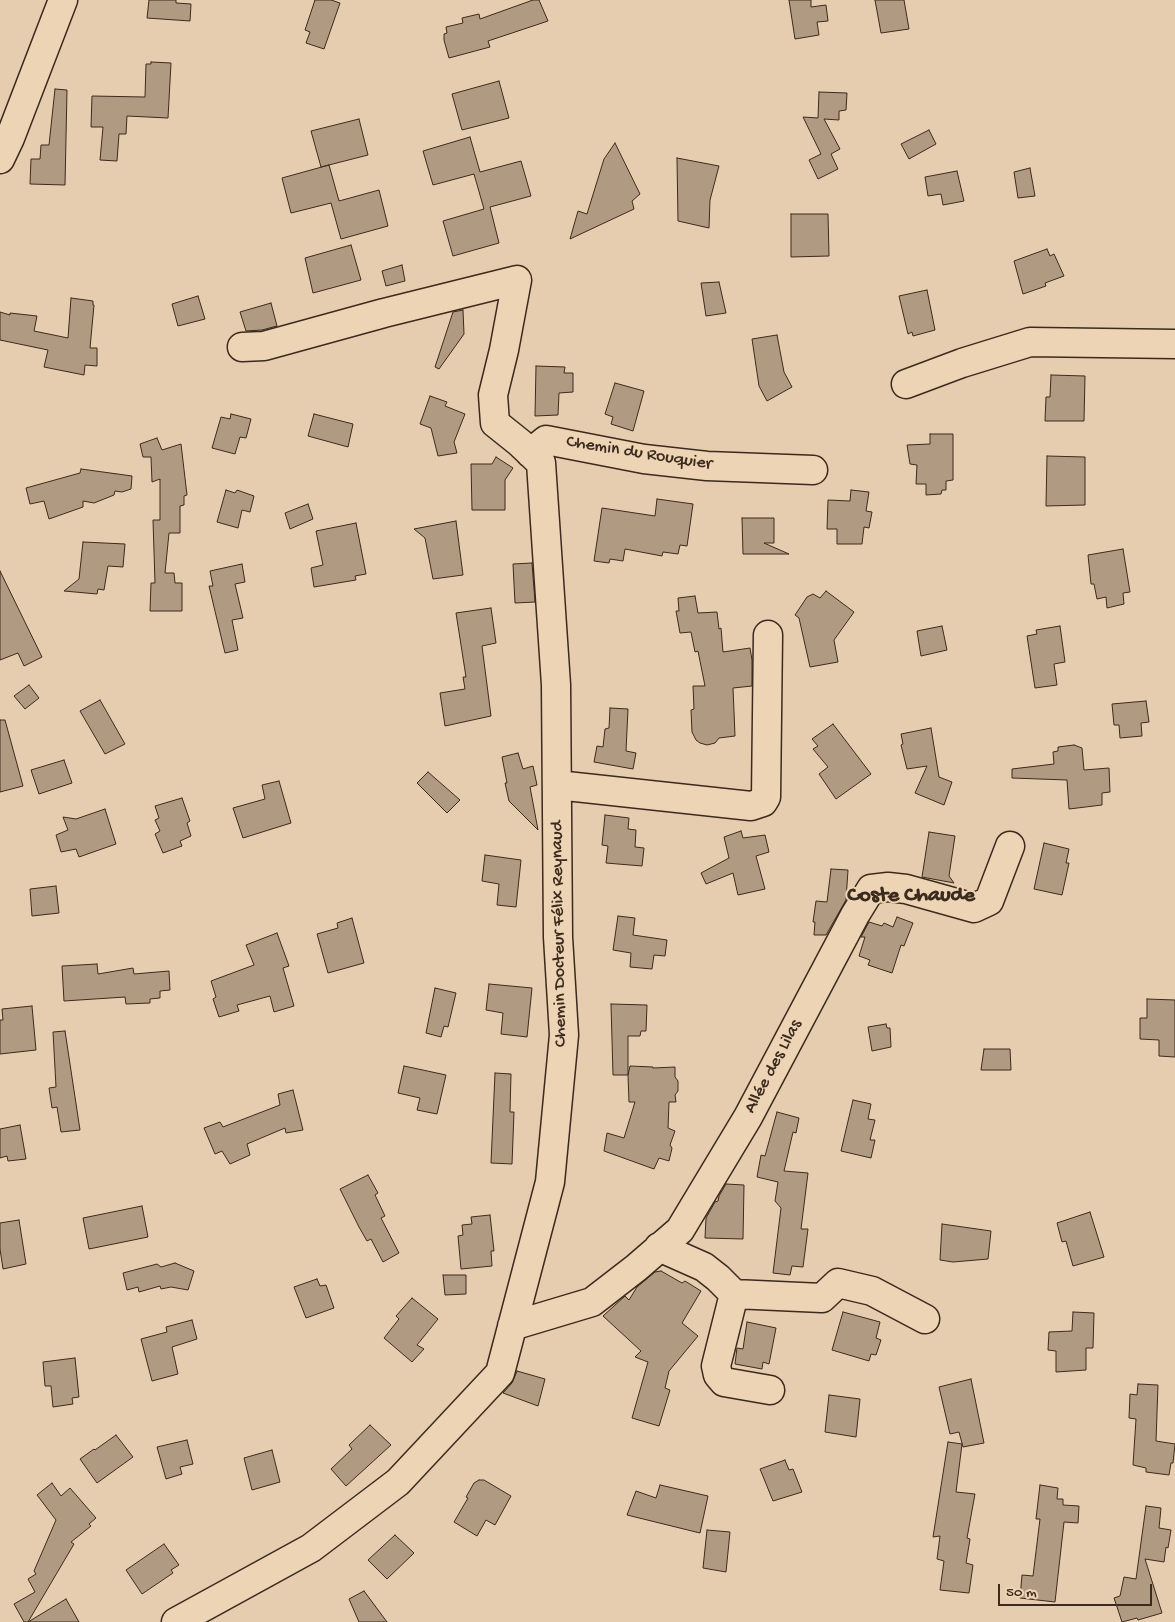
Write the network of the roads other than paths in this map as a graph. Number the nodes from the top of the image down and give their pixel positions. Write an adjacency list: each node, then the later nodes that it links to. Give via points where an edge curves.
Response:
1 (63, 0): 2 (street)
2 (0, 159)
3 (1175, 344): 5 (street, via 1030,342)
4 (242, 347): 6 (street, Chemin Docteur Félix Reynaud, via 264,346 517,280 493,395 495,423)
5 (906, 384)
6 (530, 453): 7 (street, Chemin du Rouquier, via 546,440 644,459 707,466); 9 (street, Chemin Docteur Félix Reynaud, via 541,463 556,685)
7 (813, 470)
8 (768, 635): 9 (street, via 766,796 763,802 752,806)
9 (557, 785): 14 (street, Chemin Docteur Félix Reynaud, via 558,937 564,1035 550,1182)
10 (1010, 846): 11 (street, Allée des Lilas, via 989,901 974,908 906,889 871,889 748,1117 680,1230)
11 (659, 1247): 12 (street, via 704,1267); 14 (street, Allée des Lilas, via 592,1302)
12 (734, 1294): 13 (street, via 822,1298 838,1282 872,1291); 15 (street, via 716,1366 718,1375 724,1382)
13 (925, 1320)
14 (512, 1326): 16 (street, Chemin Docteur Félix Reynaud, via 500,1373 398,1482 311,1548)
15 (770, 1390)
16 (176, 1622)

